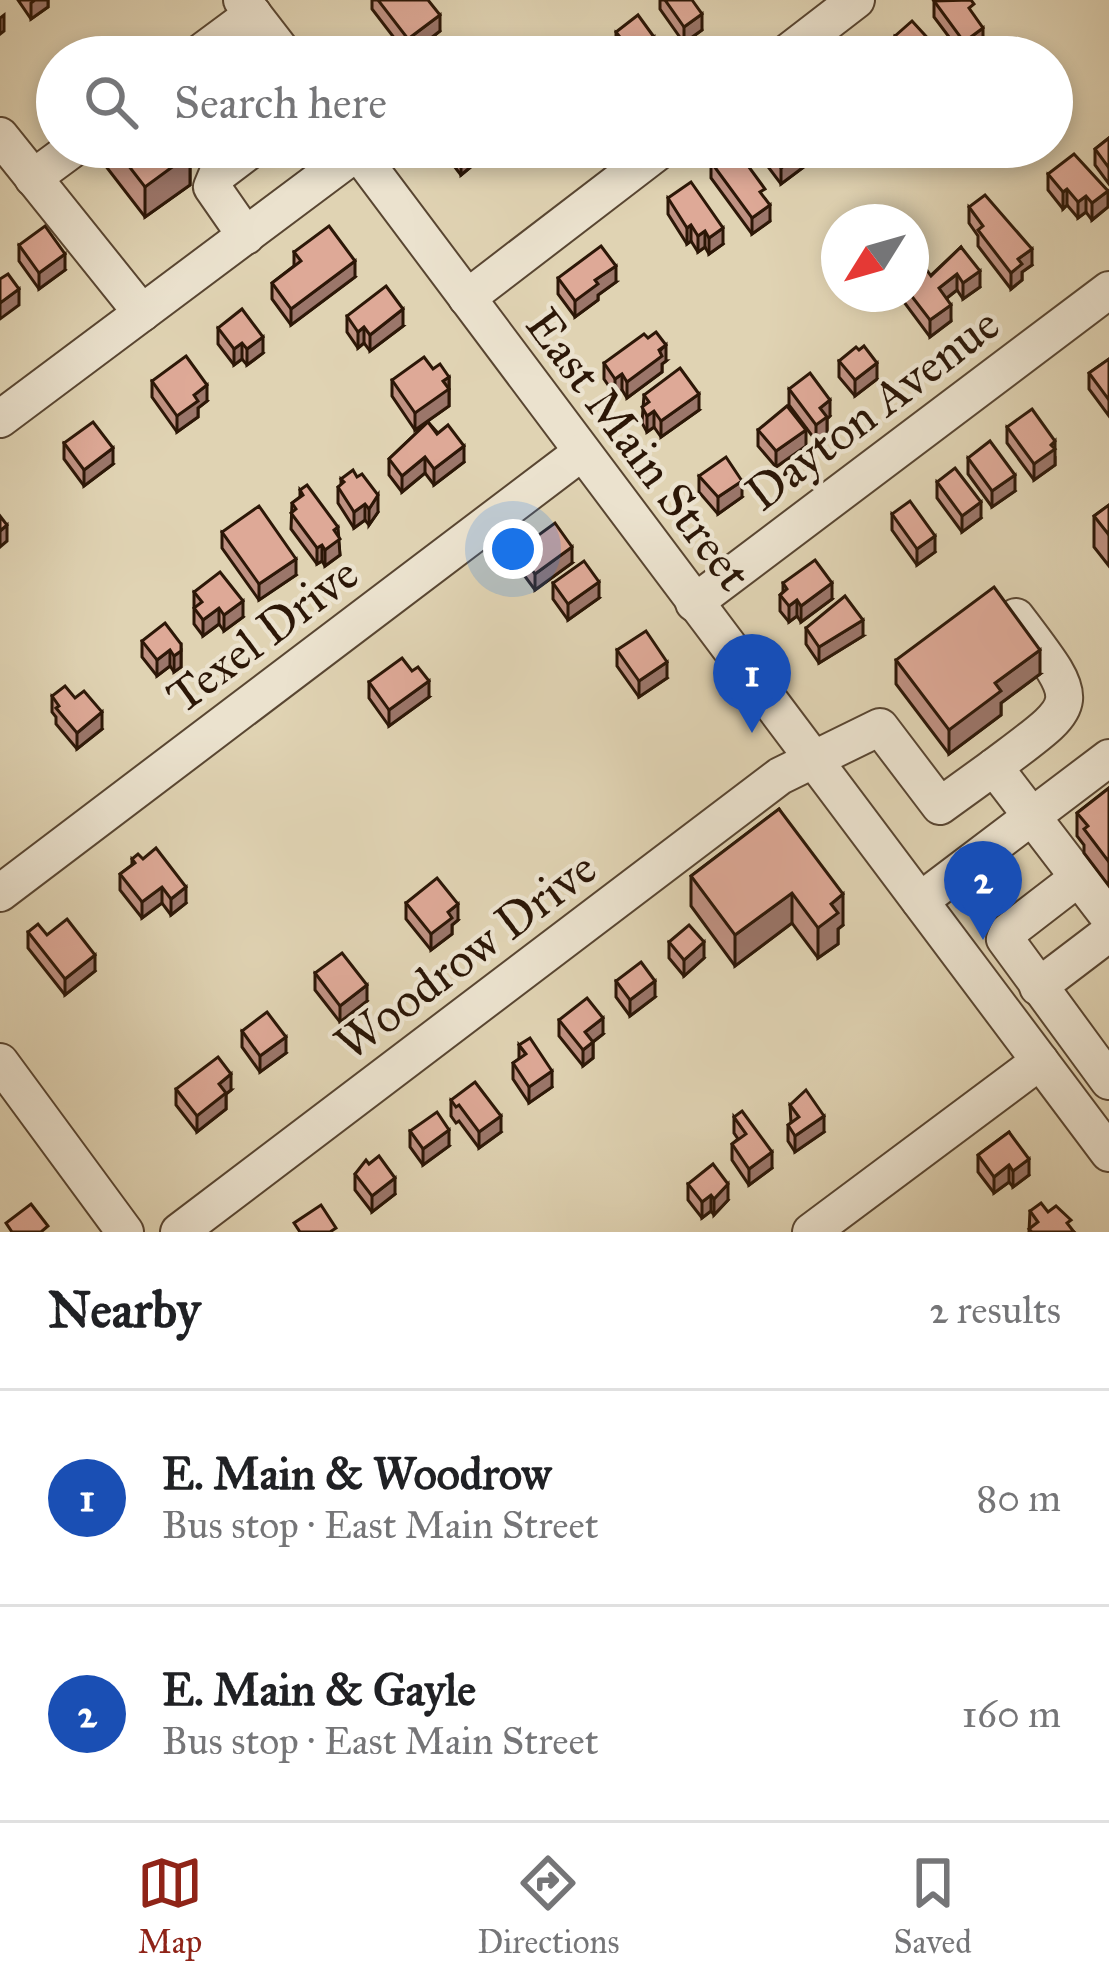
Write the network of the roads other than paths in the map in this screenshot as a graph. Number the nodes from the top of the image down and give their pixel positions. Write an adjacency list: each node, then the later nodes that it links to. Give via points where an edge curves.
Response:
1 (856, 0): 5 (street)
2 (248, 7): 3 (street); 4 (street)
3 (217, 36)
4 (270, 36)
5 (809, 36)
6 (0, 136): 12 (street)
7 (47, 168): 12 (street)
8 (227, 168): 13 (street, via 212,187)
9 (333, 168): 13 (street)
10 (370, 168): 15 (street, East Main Street)
11 (637, 168): 15 (street)
12 (33, 178): 16 (street)
13 (246, 236): 16 (street)
14 (1109, 290): 19 (street, Dayton Avenue)
15 (467, 298): 18 (street, East Main Street)
16 (142, 314): 17 (street)
17 (0, 419)
18 (581, 452): 19 (street, East Main Street); 26 (street, Texel Drive)
19 (694, 603): 22 (street, East Main Street)
20 (1016, 617): 23 (street, via 1064,680 1065,700 1059,718)
21 (1109, 758): 24 (street)
22 (812, 761): 23 (street, Woodrow Drive, via 880,727 940,806); 27 (street, East Main Street); 37 (street, Woodrow Drive, via 780,776)
23 (994, 767): 24 (street)
24 (1030, 817): 25 (street); 27 (street)
25 (1078, 878): 28 (street); 30 (street, via 1005,938)
26 (0, 893)
27 (920, 901): 32 (street, East Main Street)
28 (1109, 917)
29 (1109, 933): 30 (street)
30 (1038, 987): 31 (street)
31 (1095, 1035): 34 (street)
32 (1040, 1061): 35 (street, East Main Street); 38 (street)
33 (0, 1062): 36 (street)
34 (1109, 1081)
35 (1102, 1130)
36 (125, 1232)
37 (179, 1232)
38 (811, 1232)

